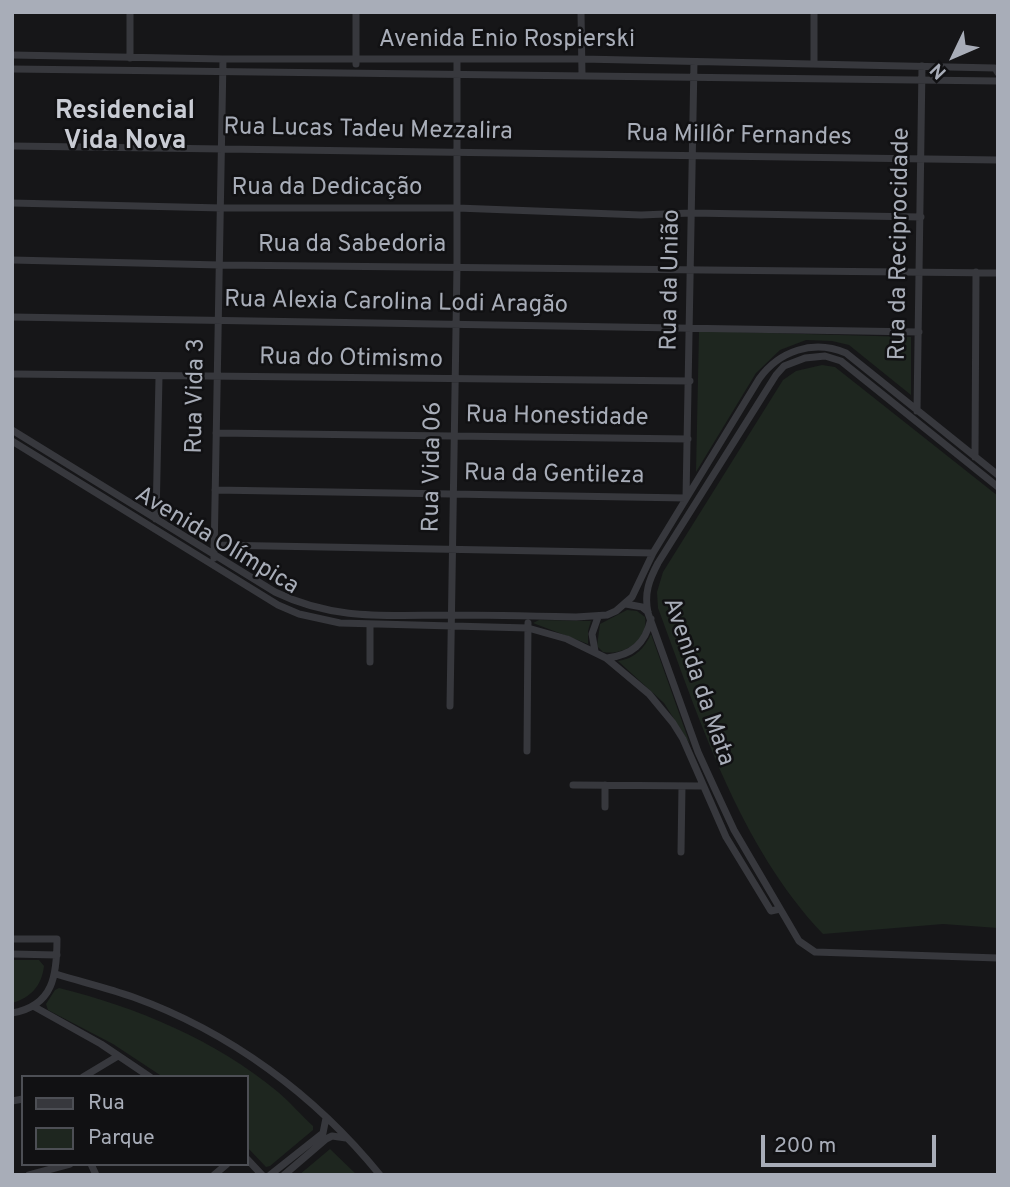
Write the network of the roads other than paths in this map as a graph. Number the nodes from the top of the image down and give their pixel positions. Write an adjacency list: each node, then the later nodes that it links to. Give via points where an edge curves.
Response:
1 (130, 12): 6 (street)
2 (356, 12): 9 (street)
3 (814, 12): 12 (street)
4 (582, 15): 8 (street)
5 (12, 55): 6 (street, Avenida Enio Rospierski)
6 (130, 58): 7 (street, Avenida Enio Rospierski)
7 (223, 60): 9 (street, Avenida Enio Rospierski); 15 (street, Rua Vida 3)
8 (582, 60): 10 (street, Avenida Enio Rospierski); 11 (street, Avenida Enio Rospierski); 19 (street)
9 (356, 61): 10 (street, Avenida Enio Rospierski); 16 (street)
10 (457, 61): 18 (street, Rua Vida 06)
11 (694, 62): 12 (street, Avenida Enio Rospierski); 20 (street, Rua da União)
12 (814, 64): 13 (street, Avenida Enio Rospierski)
13 (922, 66): 17 (street, Avenida Enio Rospierski, via 995,68); 21 (street, Rua da Reciprocidade)
14 (12, 69): 15 (street, Avenida Enio Rospierski)
15 (223, 71): 16 (street, Avenida Enio Rospierski); 24 (street, Rua Vida 3)
16 (356, 73): 18 (street, Avenida Enio Rospierski)
17 (998, 73)
18 (457, 75): 19 (street, Avenida Enio Rospierski); 25 (street, Rua Vida 06)
19 (582, 75): 20 (street, Avenida Enio Rospierski)
20 (694, 76): 21 (street, Avenida Enio Rospierski); 27 (street, Rua da União)
21 (922, 80): 22 (street, Avenida Enio Rospierski); 28 (street, Rua da Reciprocidade)
22 (998, 82)
23 (12, 146): 24 (street, Rua Lucas Tadeu Mezzalira)
24 (221, 149): 25 (street, Rua Lucas Tadeu Mezzalira); 31 (street, Rua Vida 3)
25 (457, 152): 26 (street, Rua Lucas Tadeu Mezzalira); 32 (street, Rua Vida 06)
26 (556, 153): 27 (street, Rua Millôr Fernandes)
27 (693, 154): 28 (street, Rua Millôr Fernandes); 33 (street, Rua da União)
28 (922, 159): 29 (street, Rua Millôr Fernandes); 34 (street, Rua da Reciprocidade)
29 (998, 160)
30 (12, 203): 31 (street, Rua da Dedicação)
31 (222, 208): 32 (street, Rua da Dedicação); 36 (street, Rua Vida 3)
32 (457, 208): 33 (street, Rua da Dedicação); 37 (street, Rua Vida 06)
33 (691, 213): 34 (street, Rua da Dedicação); 38 (street, Rua da União)
34 (921, 216): 39 (street, Rua da Reciprocidade)
35 (12, 260): 36 (street, Rua da Sabedoria)
36 (220, 265): 37 (street, Rua da Sabedoria); 43 (street, Rua Vida 3)
37 (457, 266): 38 (street, Rua da Sabedoria); 44 (street, Rua Vida 06)
38 (692, 271): 39 (street, Rua da Sabedoria); 45 (street, Rua da União)
39 (920, 271): 40 (street, Rua da Sabedoria); 46 (street, Rua da Reciprocidade)
40 (976, 272): 41 (street, Rua da Sabedoria); 59 (street)
41 (998, 273)
42 (12, 317): 43 (street, Rua Alexia Carolina Lodi Aragão)
43 (218, 320): 44 (street, Rua Alexia Carolina Lodi Aragão); 49 (street, Rua Vida 3)
44 (454, 323): 45 (street, Rua Alexia Carolina Lodi Aragão); 50 (street, Rua Vida 06)
45 (691, 327): 46 (street, Rua Alexia Carolina Lodi Aragão); 51 (street, Rua da União)
46 (919, 332): 52 (street, Rua da Reciprocidade)
47 (12, 374): 48 (street, Rua do Otimismo)
48 (159, 376): 49 (street, Rua do Otimismo); 65 (street)
49 (217, 377): 50 (street, Rua do Otimismo); 55 (street, Rua Vida 3)
50 (455, 381): 51 (street, Rua do Otimismo); 56 (street, Rua Vida 06)
51 (690, 382): 57 (street, Rua da União)
52 (917, 410): 53 (street, Rua da Reciprocidade); 59 (street, Avenida da Mata); 64 (street, Avenida da Mata, via 846,353 832,348 787,353 759,379)
53 (917, 422): 61 (street, Avenida da Mata); 76 (street, Avenida da Mata, via 834,358 805,358 785,366 755,406 653,573 646,590)
54 (12, 430): 65 (street, Avenida Olímpica)
55 (216, 433): 56 (street, Rua Honestidade); 62 (street, Rua Vida 3)
56 (453, 436): 57 (street, Rua Honestidade); 63 (street, Rua Vida 06)
57 (688, 439): 64 (street, Rua da União)
58 (12, 441): 66 (street, Avenida Olímpica)
59 (975, 457): 60 (street, Avenida da Mata)
60 (998, 475)
61 (998, 487)
62 (215, 490): 63 (street, Rua da Gentileza); 67 (street, Rua Vida 3)
63 (452, 494): 64 (street, Rua da Gentileza); 68 (street, Rua Vida 06)
64 (685, 497): 69 (street, Avenida da Mata)
65 (156, 517): 66 (street); 70 (street, Avenida Olímpica)
66 (154, 528): 71 (street, Avenida Olímpica)
67 (214, 545): 68 (street); 70 (street, Rua Vida 3)
68 (452, 548): 69 (street); 73 (street, Rua Vida 06)
69 (653, 553): 72 (street, Avenida da Mata)
70 (214, 554): 71 (street, Rua Vida 3); 73 (street, Avenida Olímpica, via 275,592 315,609)
71 (214, 565): 79 (street, Avenida Olímpica, via 299,614)
72 (626, 604): 76 (street, via 642,607); 77 (street, Avenida da Mata)
73 (451, 615): 74 (street, Avenida Olímpica); 78 (street, Rua Vida 06)
74 (528, 616): 75 (street, Avenida Olímpica); 80 (street)
75 (542, 616): 77 (street, Avenida da Mata)
76 (650, 616): 83 (street, via 645,637 637,647 625,655); 93 (street, Avenida da Mata, via 703,763 734,830)
77 (598, 617): 82 (street, via 593,627)
78 (451, 624): 79 (street, Avenida Olímpica); 80 (street, Avenida Olímpica); 85 (street, Rua Vida 06)
79 (370, 625): 84 (street)
80 (528, 628): 81 (street, Avenida Olímpica); 86 (street)
81 (543, 631): 82 (street, Avenida da Mata)
82 (594, 651): 83 (street, Avenida da Mata)
83 (606, 658): 90 (street, Avenida da Mata, via 634,679 668,716)
84 (370, 662)
85 (450, 706)
86 (527, 751)
87 (573, 785): 88 (street)
88 (605, 785): 89 (street); 91 (street)
89 (682, 786): 90 (street); 92 (street)
90 (702, 786): 93 (street, Avenida da Mata, via 726,837 771,911)
91 (605, 807)
92 (681, 852)
93 (780, 909): 97 (street, via 799,941 815,951)
94 (12, 939): 96 (street, via 57,939)
95 (12, 954): 96 (street)
96 (57, 955): 98 (street)
97 (998, 958)
98 (56, 974): 99 (street); 104 (street, via 136,998 215,1034 264,1065)
99 (33, 1006): 100 (street); 101 (street)
100 (12, 1013)
101 (118, 1055): 102 (street); 103 (street)
102 (86, 1075)
103 (147, 1075)
104 (326, 1118): 105 (street); 110 (street, via 323,1133)
105 (346, 1138): 111 (street, via 326,1139); 112 (street)
106 (248, 1160): 109 (street)
107 (63, 1166): 108 (street)
108 (29, 1175)
109 (262, 1175)
110 (271, 1175)
111 (284, 1175)
112 (380, 1175)

